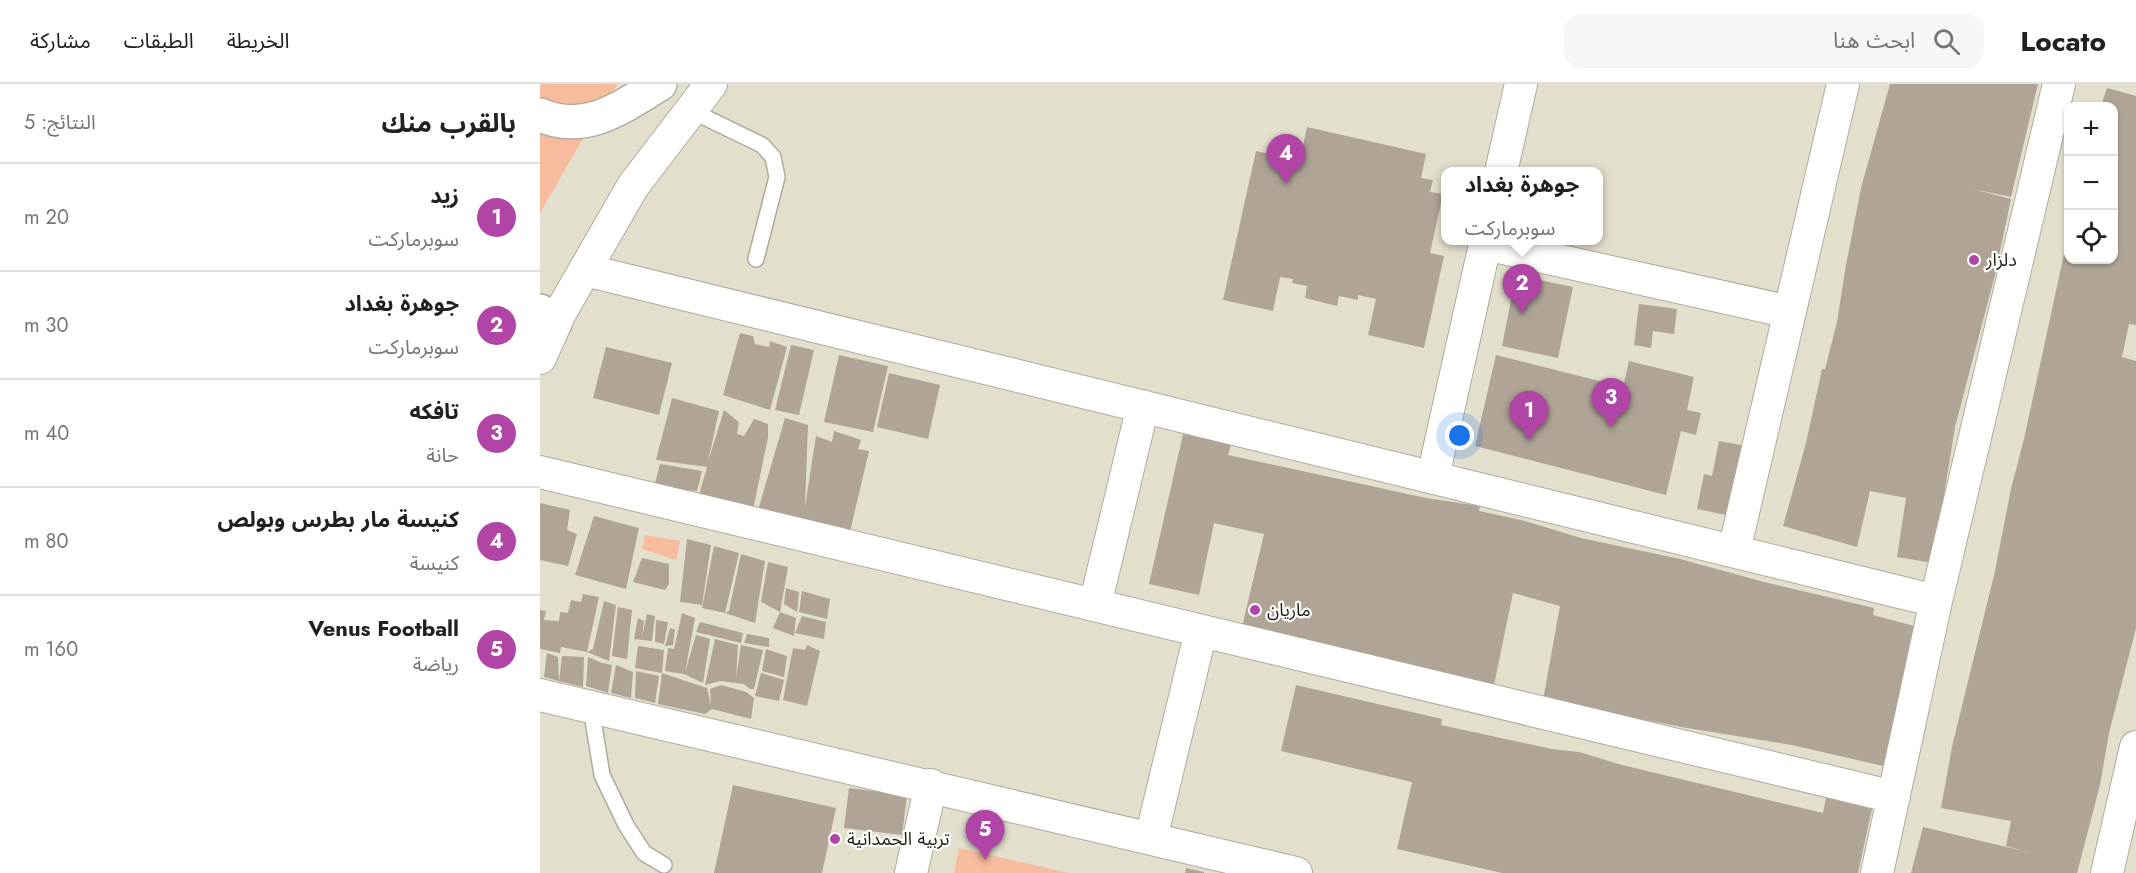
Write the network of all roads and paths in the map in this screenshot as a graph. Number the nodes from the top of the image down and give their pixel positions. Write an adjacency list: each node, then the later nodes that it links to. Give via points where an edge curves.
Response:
1 (711, 84): 7 (street)
2 (1521, 84): 8 (street)
3 (1842, 84): 13 (street)
4 (2059, 84): 20 (street)
5 (651, 90): 6 (highway, via 589,121 565,122); 7 (street, via 660,87 670,93)
6 (540, 115)
7 (685, 116): 11 (lane, via 762,145 773,157 777,177); 12 (street, via 633,186)
8 (1502, 167)
9 (1484, 245): 18 (street)
10 (1498, 245): 13 (street)
11 (756, 259)
12 (585, 270): 14 (street); 16 (street)
13 (1790, 312): 19 (street)
14 (548, 317): 15 (street)
15 (540, 358)
16 (1143, 406): 18 (street); 21 (street)
17 (540, 472): 21 (street)
18 (1433, 477): 19 (street)
19 (1734, 551): 20 (street)
20 (1936, 601): 27 (street)
21 (1095, 605): 22 (street)
22 (1201, 631): 27 (street); 28 (street)
23 (540, 695): 24 (street)
24 (591, 708): 26 (street); 30 (lane, via 602,775 644,853)
25 (2136, 747): 29 (street)
26 (931, 785): 28 (street); 31 (street)
27 (1894, 797): 33 (street)
28 (1151, 838): 32 (street)
29 (2125, 845): 34 (street)
30 (664, 865)
31 (911, 873)
32 (1296, 873)
33 (1877, 873)
34 (2107, 873)

